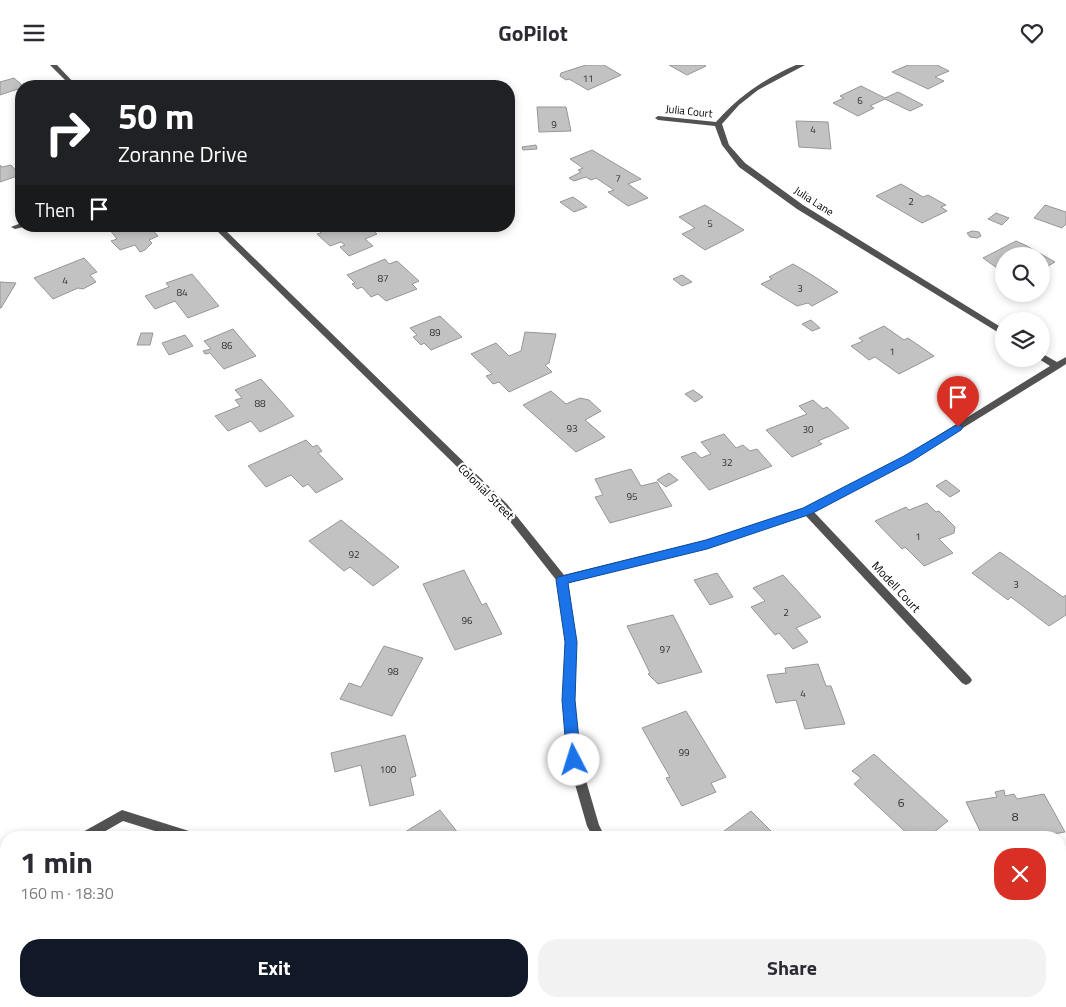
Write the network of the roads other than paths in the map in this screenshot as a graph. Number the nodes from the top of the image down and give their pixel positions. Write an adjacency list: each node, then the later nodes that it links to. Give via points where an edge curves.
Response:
1 (52, 65): 3 (street)
2 (802, 65): 5 (street, via 754,87)
3 (68, 80)
4 (658, 118): 5 (street, Julia Court)
5 (718, 124): 7 (street, Julia Lane, via 726,145 742,165 800,207)
6 (222, 232): 12 (street, Colonial Street, via 504,507)
7 (995, 327)
8 (1066, 360): 10 (street)
9 (1050, 361): 10 (street)
10 (1057, 365): 11 (street, via 908,458)
11 (807, 511): 12 (street, via 707,545); 13 (street, Modell Court)
12 (562, 580): 16 (street, via 571,642 569,700 574,760)
13 (966, 680)
14 (95, 831): 15 (street, via 122,815)
15 (171, 831)
16 (596, 831)

